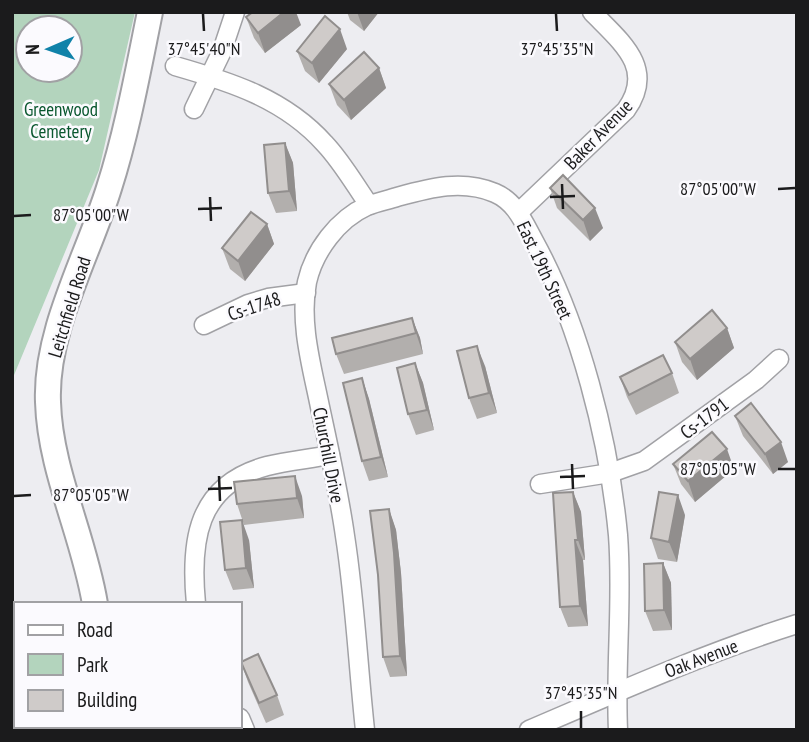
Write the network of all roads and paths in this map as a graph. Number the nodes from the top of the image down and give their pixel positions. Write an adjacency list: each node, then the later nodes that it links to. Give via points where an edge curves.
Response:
1 (150, 12): 15 (street, Leitchfield Road, via 110,187 69,298 49,375 51,430)
2 (235, 12): 5 (street)
3 (592, 12): 8 (street, Baker Avenue, via 633,58 639,86 626,110)
4 (175, 66): 5 (street)
5 (211, 76): 6 (street); 7 (street, via 251,90 298,118 326,144)
6 (194, 109)
7 (369, 205): 8 (street, East 19th Street, via 429,188 465,185 504,198); 9 (street, Churchill Drive, via 348,218 322,247)
8 (519, 212): 13 (street, East 19th Street, via 547,264 571,327)
9 (306, 293): 10 (street, Cs-1748, via 248,304); 12 (street, Churchill Drive, via 308,346)
10 (204, 325)
11 (779, 359): 13 (street, Cs-1791, via 645,461)
12 (330, 455): 16 (street, via 265,466 217,496 195,538); 19 (street, Churchill Drive, via 346,538)
13 (610, 473): 14 (street, Cs-1791); 18 (street, East 19th Street, via 621,595)
14 (540, 484)
15 (95, 602)
16 (195, 602)
17 (797, 624): 18 (street, Oak Avenue)
18 (617, 693): 20 (street, Oak Avenue); 21 (street, East 19th Street)
19 (365, 730)
20 (529, 730)
21 (618, 730)

